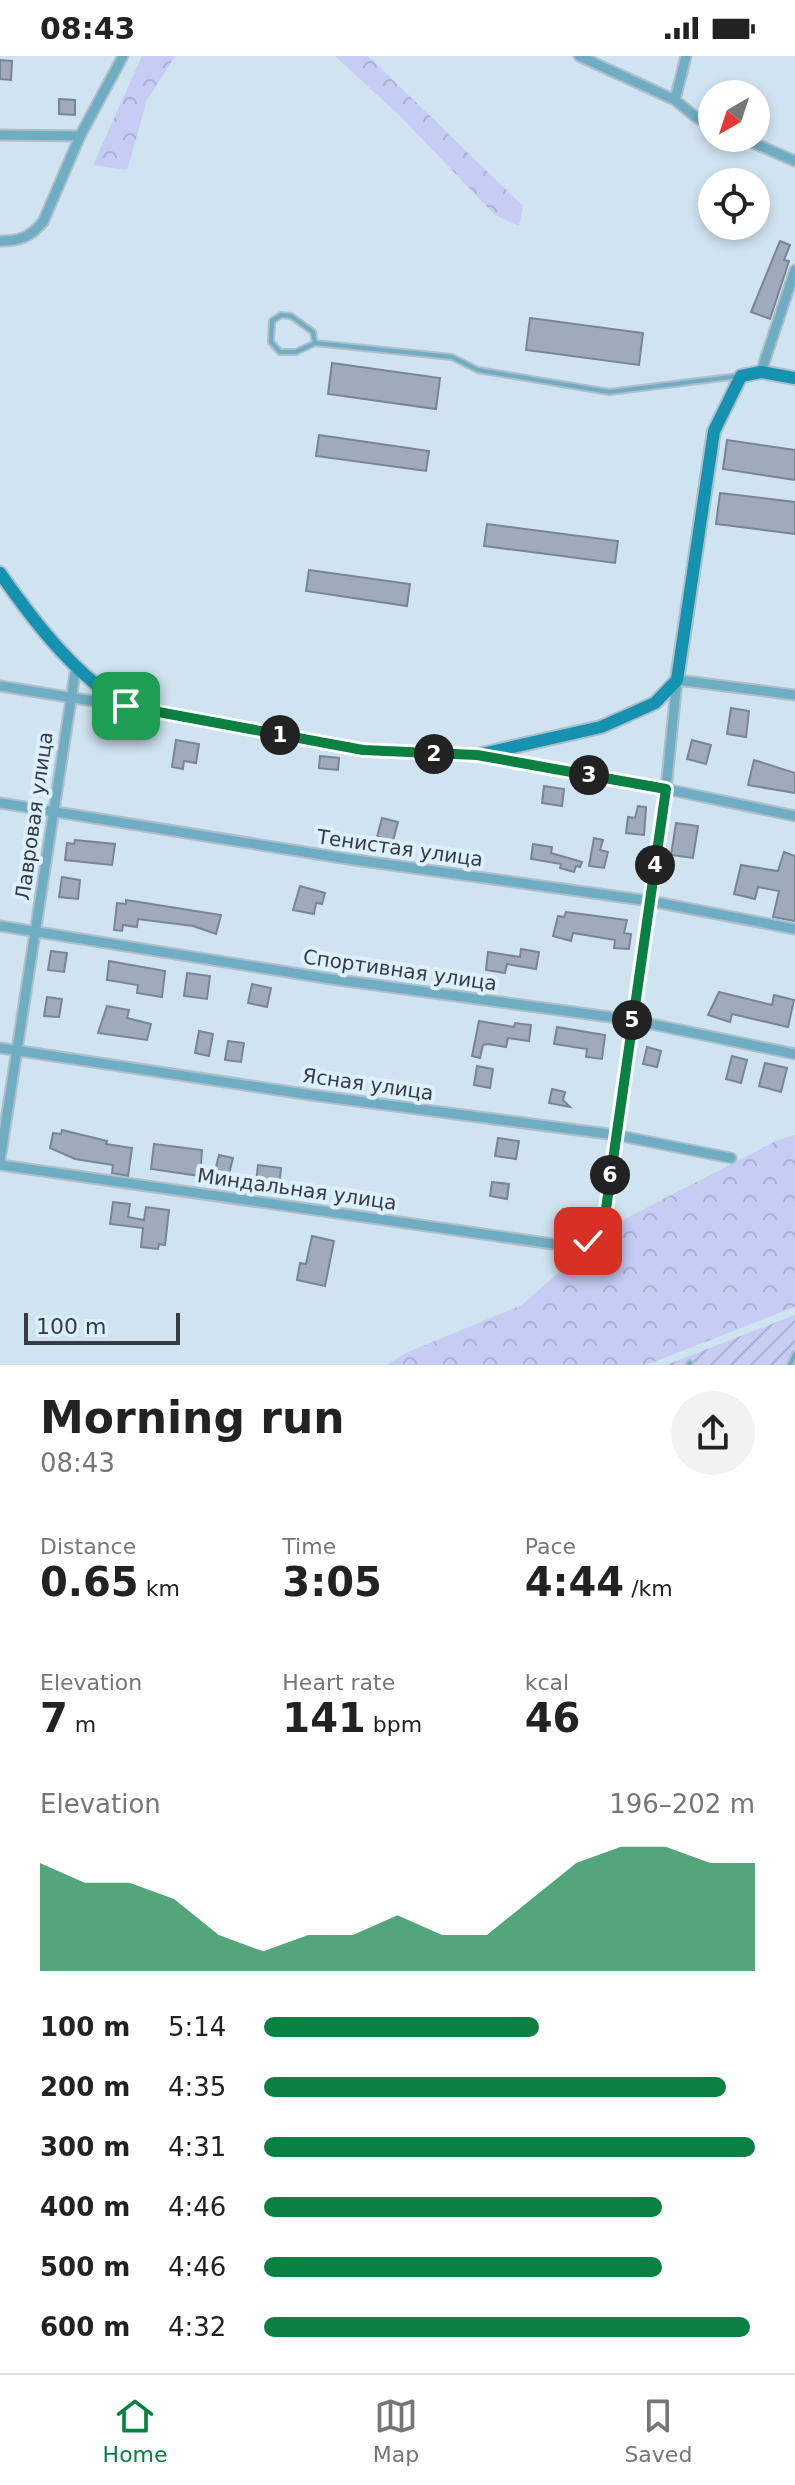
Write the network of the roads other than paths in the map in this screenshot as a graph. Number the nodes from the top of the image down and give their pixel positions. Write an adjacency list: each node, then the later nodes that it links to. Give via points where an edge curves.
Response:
1 (123, 56): 7 (street)
2 (579, 56): 4 (street)
3 (686, 56): 4 (street)
4 (675, 100): 5 (street)
5 (698, 118)
6 (0, 135): 7 (street)
7 (80, 136): 10 (street, via 43,222 18,241)
8 (770, 150): 9 (street)
9 (795, 161)
10 (0, 241)
11 (795, 270): 13 (street)
12 (315, 343): 12 (lane, via 280,352 271,342 272,321 291,316 313,332); 14 (lane, via 452,357 478,370 609,392)
13 (761, 372): 14 (street); 15 (street)
14 (741, 376): 18 (street, via 714,431)
15 (795, 378)
16 (0, 573): 17 (street)
17 (76, 667): 21 (street, Лавровая улица); 22 (street)
18 (677, 680): 20 (street); 23 (street, via 655,703 601,727); 24 (street)
19 (0, 686): 21 (street)
20 (795, 695)
21 (70, 698): 22 (street); 26 (street, Лавровая улица)
22 (126, 706): 23 (street, via 363,750)
23 (477, 755): 24 (street)
24 (666, 789): 27 (street); 28 (street)
25 (0, 803): 26 (street, Тенистая улица)
26 (52, 811): 28 (street, Тенистая улица); 31 (street, Лавровая улица)
27 (795, 816)
28 (650, 901): 30 (street, Тенистая улица); 32 (street)
29 (0, 926): 31 (street, Спортивная улица)
30 (795, 929)
31 (35, 932): 32 (street, Спортивная улица); 35 (street, Лавровая улица)
32 (632, 1020): 36 (street, Спортивная улица); 37 (street)
33 (795, 1042): 36 (street)
34 (0, 1048): 35 (street, Ясная улица)
35 (17, 1050): 37 (street, Ясная улица); 39 (street, Лавровая улица)
36 (794, 1054)
37 (616, 1135): 38 (street, Ясная улица); 39 (street, Миндальная улица, via 604,1223 588,1241 574,1247)
38 (731, 1158)
39 (0, 1163)
40 (795, 1354): 41 (lane)
41 (790, 1365)

